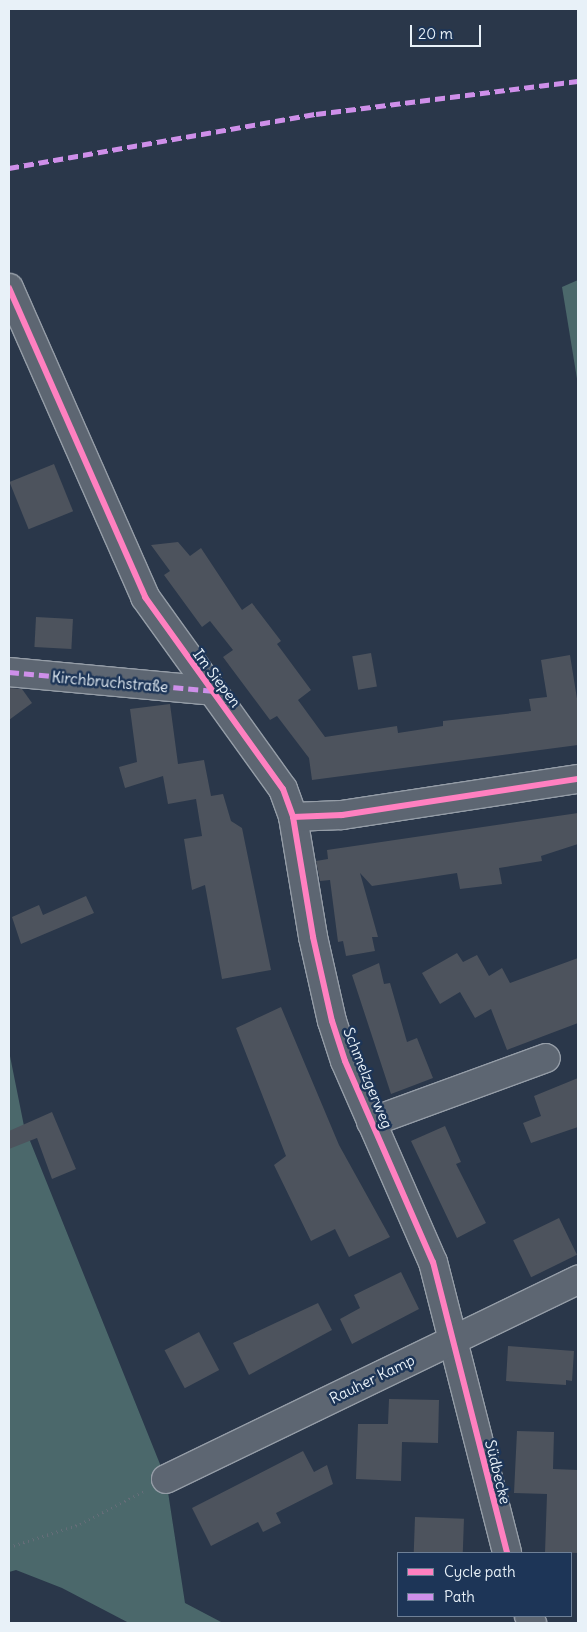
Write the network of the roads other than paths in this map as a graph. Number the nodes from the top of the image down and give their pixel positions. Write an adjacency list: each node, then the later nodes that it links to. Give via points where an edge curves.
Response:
1 (9, 288): 3 (street, Im Siepen, via 145,597)
2 (9, 672): 3 (street, Kirchbruchstraße)
3 (212, 691): 5 (street, Im Siepen, via 269,766)
4 (578, 779): 5 (street, via 342,815)
5 (293, 817): 7 (street, Schmelzgerweg, via 313,937 332,1022)
6 (546, 1058): 7 (street, Schmelzgerweg)
7 (371, 1122): 9 (street, Schmelzgerweg, via 433,1262)
8 (578, 1280): 9 (street, Rauher Kamp)
9 (454, 1339): 10 (street, Rauher Kamp); 11 (street, Südbecke)
10 (166, 1479)
11 (507, 1552)

